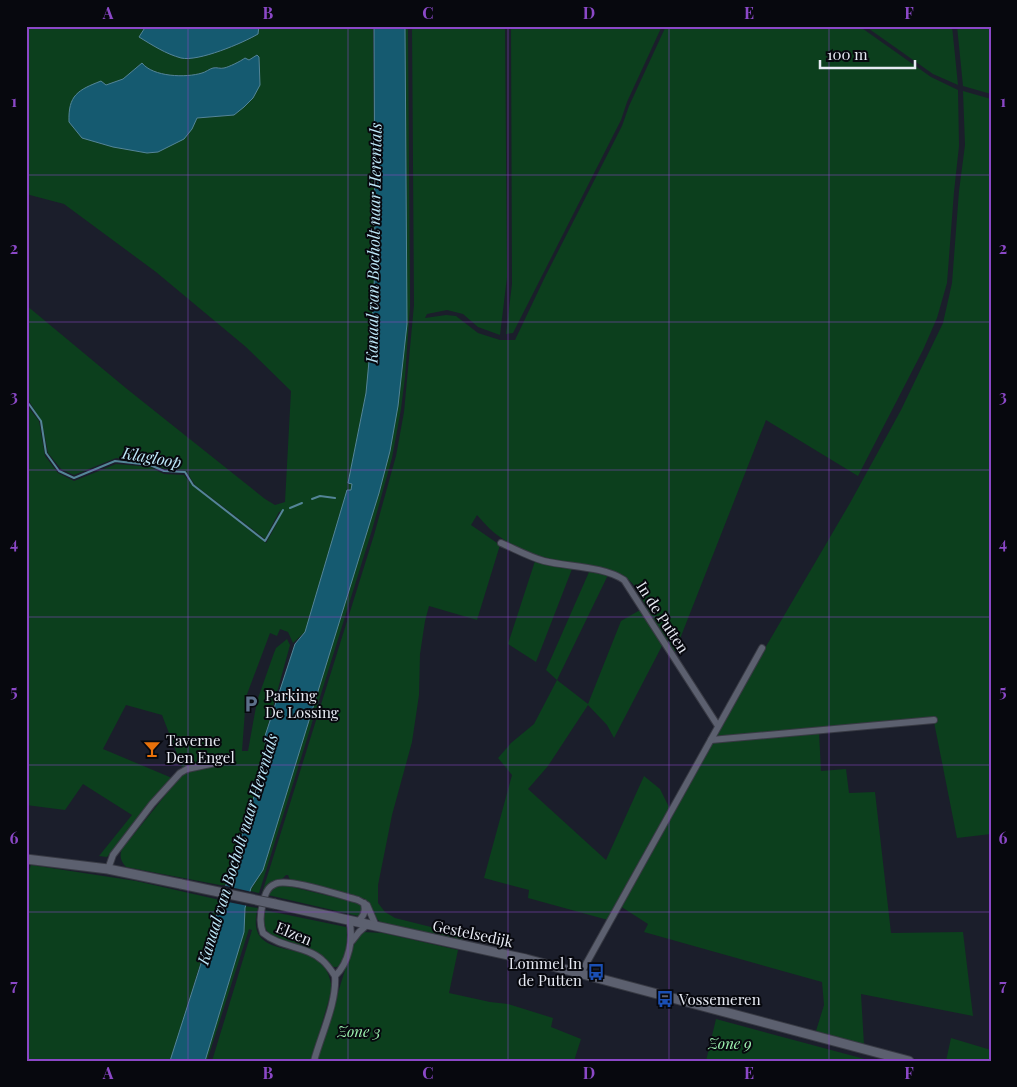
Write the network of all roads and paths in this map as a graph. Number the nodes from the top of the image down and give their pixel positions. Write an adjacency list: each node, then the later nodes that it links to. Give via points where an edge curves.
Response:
1 (501, 543): 4 (street, In de Putten, via 544,561 599,571 624,580)
2 (762, 648): 4 (street)
3 (934, 720): 5 (street)
4 (718, 726): 5 (street)
5 (711, 740): 14 (street)
6 (220, 762): 8 (street, via 187,769 180,774 113,854)
7 (27, 860): 8 (main road, Gestelsedijk)
8 (108, 869): 10 (main road, Gestelsedijk, bridge)
9 (364, 903): 11 (street, via 364,915); 12 (street, via 370,910); 15 (street, Elzen, via 287,881 274,884 265,894 260,920 263,933 277,943 317,956)
10 (348, 920): 11 (main road, Gestelsedijk); 13 (street)
11 (358, 922): 12 (main road, Gestelsedijk)
12 (372, 925): 13 (street, via 359,932); 14 (main road, Gestelsedijk)
13 (351, 942): 15 (street, via 341,970)
14 (581, 973): 17 (main road, Gestelsedijk)
15 (335, 976): 16 (street, via 333,1001)
16 (314, 1061)
17 (908, 1061)

